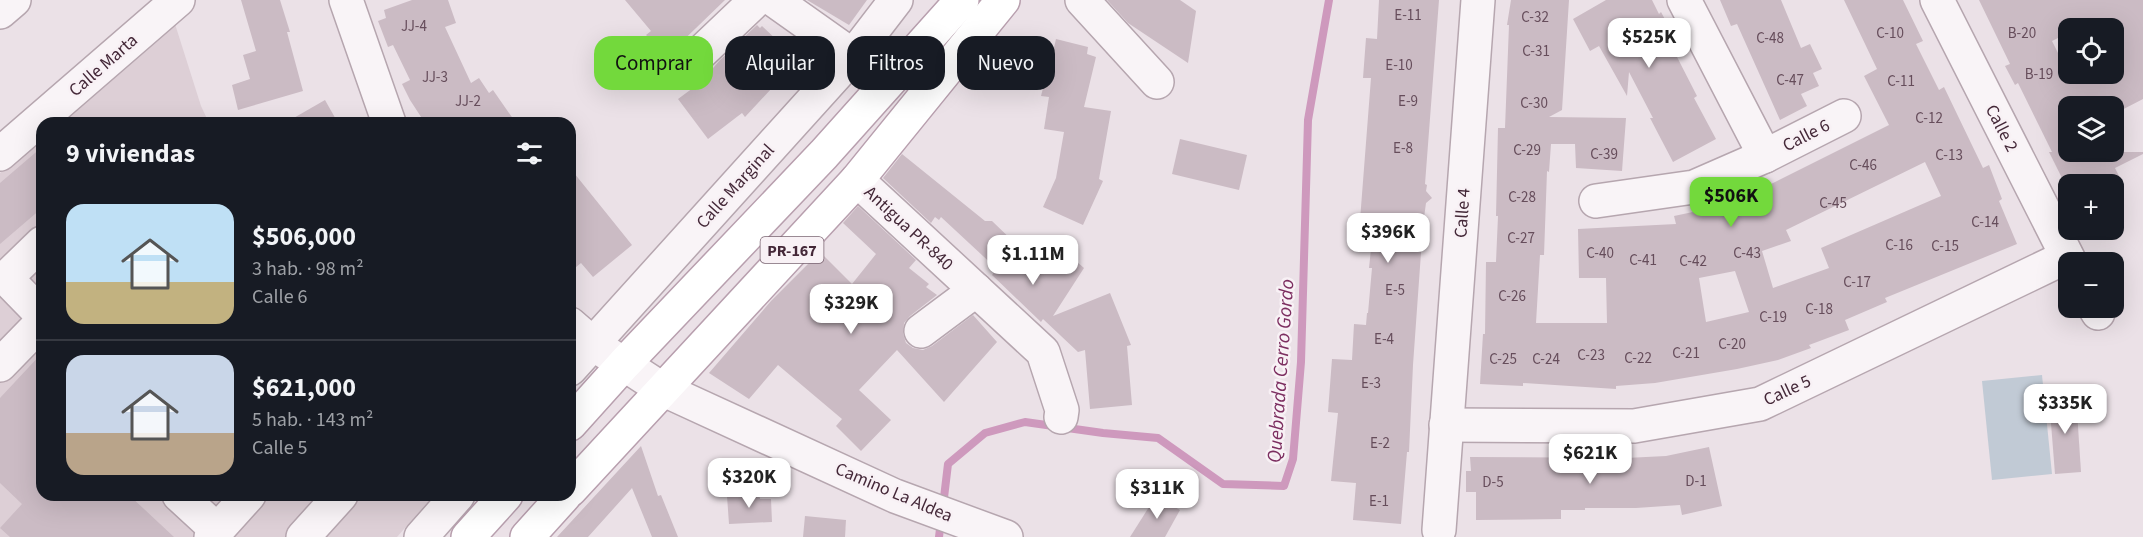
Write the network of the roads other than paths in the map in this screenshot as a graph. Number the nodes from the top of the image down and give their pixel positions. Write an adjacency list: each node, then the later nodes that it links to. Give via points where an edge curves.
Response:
1 (15, 0): 13 (street)
2 (178, 0): 20 (street, Calle Marta)
3 (346, 0): 21 (street)
4 (756, 0): 15 (street)
5 (774, 0): 16 (street)
6 (896, 0): 14 (street, Calle Marginal)
7 (962, 0): 36 (main road, PR-167, via 824,154)
8 (1003, 0): 25 (main road, PR-167)
9 (1082, 0): 18 (street)
10 (1478, 0): 41 (street, Calle 4)
11 (1684, 0): 24 (street)
12 (1937, 0): 28 (street, Calle 2)
13 (0, 12)
14 (868, 36)
15 (713, 41)
16 (847, 52)
17 (847, 62): 34 (street, Calle Marginal)
18 (1157, 82)
19 (1844, 116): 24 (street, Calle 6)
20 (43, 117)
21 (387, 117)
22 (36, 123): 23 (street, Calle Marta)
23 (0, 154)
24 (1765, 156): 26 (street, Calle 6, via 1694,188)
25 (857, 180): 30 (street, Antigua PR-840); 38 (main road, PR-167)
26 (1596, 201)
27 (36, 249): 31 (street, via 6,278)
28 (2064, 252)
29 (2058, 265): 41 (street, Calle 5, via 1760,404 1634,426)
30 (976, 290): 33 (street); 40 (street, Antigua PR-840, via 1042,352)
31 (36, 309)
32 (36, 328): 37 (street)
33 (921, 331)
34 (581, 334): 35 (street, Calle Marginal); 36 (street, Camino La Aldea)
35 (576, 350)
36 (624, 364): 38 (street, Camino La Aldea); 39 (main road, PR-167)
37 (0, 365)
38 (662, 389): 42 (main road, PR-167); 55 (street, Camino La Aldea, via 895,496)
39 (576, 417)
40 (1061, 417)
41 (1446, 425): 49 (street, Calle 4)
42 (576, 483)
43 (185, 501): 50 (street)
44 (243, 501): 50 (street)
45 (336, 501): 51 (street)
46 (445, 501): 52 (street)
47 (501, 501): 53 (main road)
48 (560, 501): 54 (main road)
49 (1439, 530)
50 (214, 533)
51 (303, 537)
52 (421, 537)
53 (468, 537)
54 (527, 537)
55 (1006, 537)

